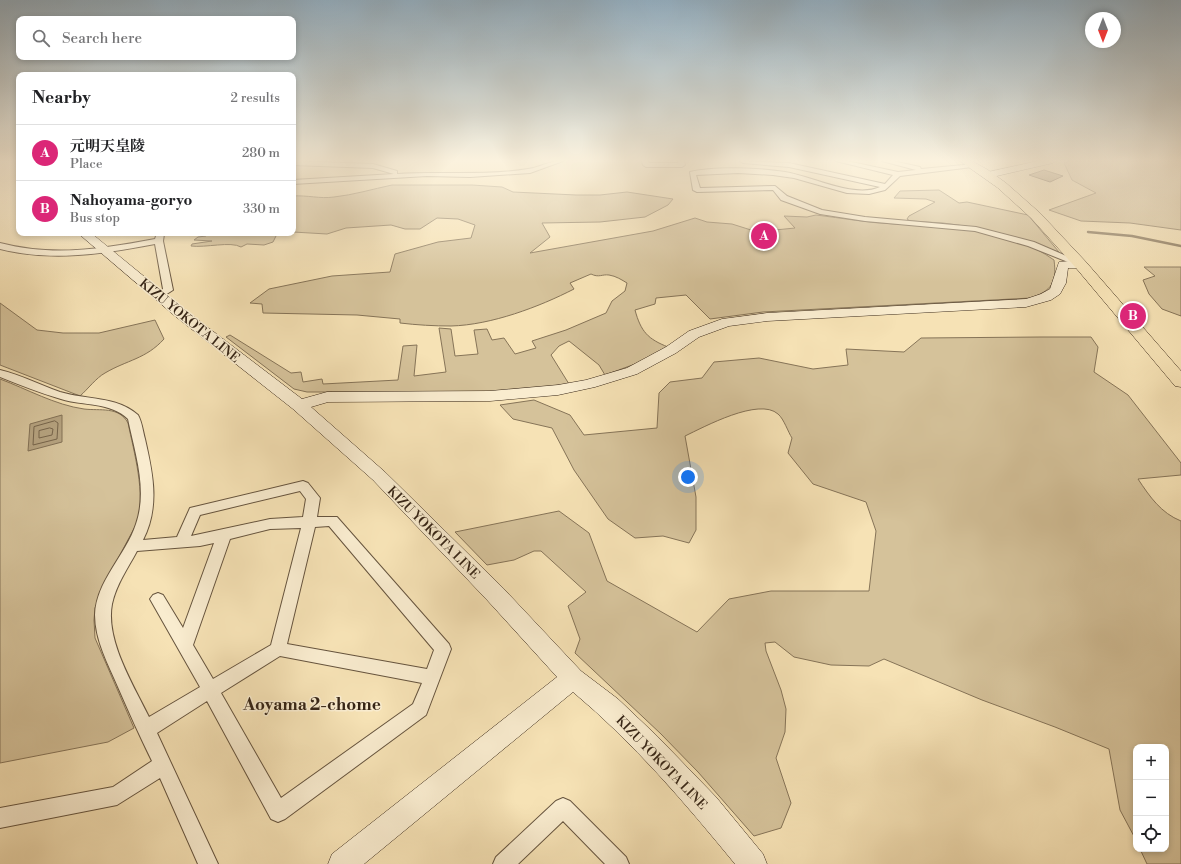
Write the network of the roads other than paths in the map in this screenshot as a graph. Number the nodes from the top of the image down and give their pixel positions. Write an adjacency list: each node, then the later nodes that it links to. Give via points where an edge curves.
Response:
1 (793, 201): 7 (street, via 820,212 866,219 976,229 1031,244)
2 (1020, 201): 7 (main road)
3 (88, 236): 6 (main road, KIZU YOKOTA LINE)
4 (159, 237): 6 (street); 8 (street, via 168,290)
5 (0, 246): 6 (street, via 19,252 42,254)
6 (105, 250): 8 (main road, KIZU YOKOTA LINE)
7 (1081, 264): 10 (main road); 11 (main road, via 1063,265 1059,285 1054,292 1042,299 1026,303 768,317 727,322 694,334 632,371 558,390 490,396 327,397)
8 (159, 296): 11 (main road, KIZU YOKOTA LINE)
9 (0, 373): 15 (street, via 73,399 128,410 134,418 148,497 144,525)
10 (1181, 382)
11 (299, 405): 20 (main road, KIZU YOKOTA LINE, via 379,476)
12 (310, 521): 13 (street, via 270,524); 14 (street, via 313,498 303,486 195,511); 18 (street); 19 (street, via 332,521 443,649)
13 (224, 535): 14 (street); 17 (street)
14 (182, 542): 15 (street)
15 (134, 546): 22 (street, via 107,595 103,612 104,629 112,654)
16 (158, 599): 17 (street)
17 (185, 645): 21 (street)
18 (278, 649): 19 (street); 21 (street)
19 (431, 677): 21 (street, via 420,709 278,812)
20 (573, 678): 26 (main road); 29 (main road, KIZU YOKOTA LINE, via 648,745 706,807)
21 (209, 690): 22 (street)
22 (146, 730): 23 (street)
23 (163, 765): 24 (street, via 117,796); 25 (street)
24 (0, 818)
25 (208, 864)
26 (342, 864)
27 (503, 864): 28 (street, via 563,808)
28 (619, 864)
29 (753, 864)

